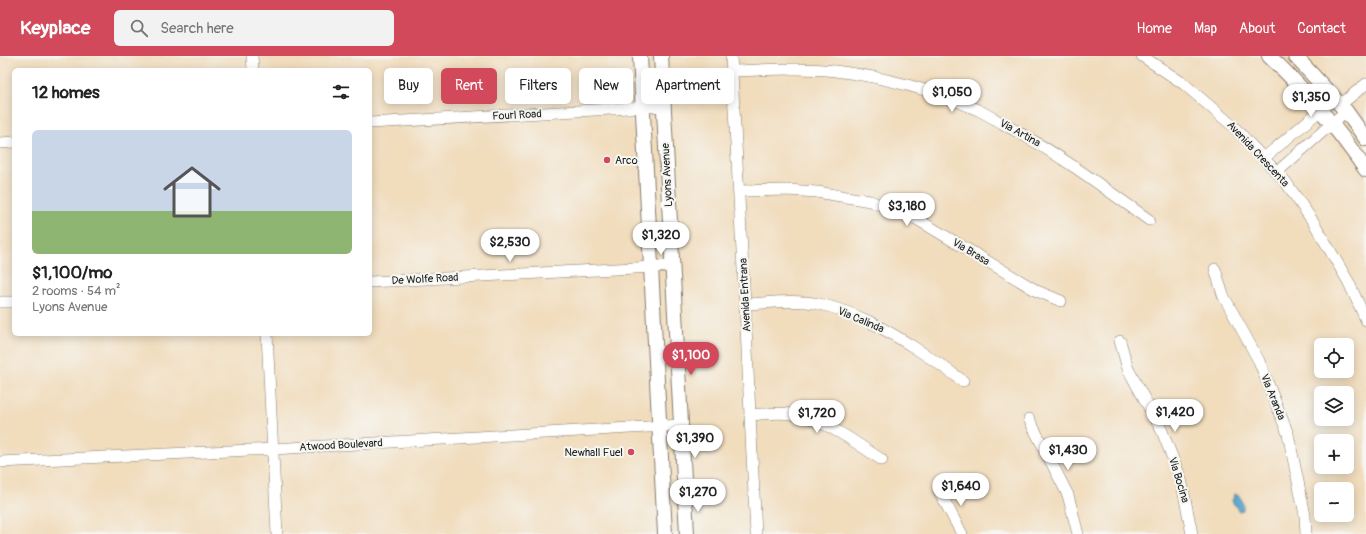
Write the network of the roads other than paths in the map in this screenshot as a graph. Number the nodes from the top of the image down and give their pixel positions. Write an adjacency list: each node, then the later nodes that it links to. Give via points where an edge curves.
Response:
1 (252, 56): 9 (street)
2 (640, 56): 18 (main road, Lyons Avenue)
3 (652, 56): 10 (main road)
4 (661, 56): 11 (main road, Lyons Avenue)
5 (731, 56): 12 (street, Avenida Entrana)
6 (1142, 56): 25 (street, Avenida Crescenta, via 1184,84 1234,127)
7 (1269, 56): 19 (main road)
8 (1295, 56): 16 (main road)
9 (253, 68)
10 (657, 68)
11 (661, 68)
12 (732, 68)
13 (734, 72): 29 (street, Via Artina, via 789,69 834,71 925,90 978,110 1033,140 1079,169)
14 (1366, 84): 16 (street)
15 (734, 104): 28 (street, Avenida Entrana)
16 (1340, 105): 19 (street); 21 (street); 22 (main road)
17 (664, 106): 18 (street, Fourl Road); 30 (main road, Lyons Avenue)
18 (643, 108): 20 (street, Fourl Road); 31 (main road, Lyons Avenue)
19 (1322, 110): 21 (main road); 25 (street)
20 (372, 123)
21 (1332, 123): 26 (main road); 27 (street)
22 (1366, 139)
23 (0, 142): 24 (street)
24 (12, 142)
25 (1264, 158): 27 (street, Avenida Crescenta)
26 (1366, 170)
27 (1277, 172): 38 (street, Avenida Crescenta, via 1314,222 1348,281)
28 (739, 191): 34 (street, Via Brasa, via 817,192 870,201 915,218 1037,291); 37 (street, Avenida Entrana)
29 (1149, 220)
30 (672, 266): 31 (street, De Wolfe Road); 44 (main road, Lyons Avenue)
31 (651, 268): 33 (street, De Wolfe Road); 45 (main road, Lyons Avenue)
32 (1215, 269): 57 (street, Via Aranda, via 1223,295 1259,361 1288,434 1305,515)
33 (372, 282)
34 (1061, 301)
35 (0, 302): 36 (street)
36 (12, 302)
37 (746, 304): 41 (street, Via Calinda, via 818,304 847,312 886,330 947,368); 42 (street, Avenida Entrana)
38 (1366, 320)
39 (267, 336): 46 (street)
40 (1120, 341): 56 (street, Via Bocina, via 1128,369 1162,431 1181,479)
41 (963, 381)
42 (750, 415): 47 (street, via 801,415 834,429); 53 (street, Avenida Entrana)
43 (1029, 419): 55 (street, via 1068,495)
44 (681, 425): 45 (street, Atwood Boulevard); 52 (main road, Lyons Avenue)
45 (660, 426): 46 (street, Atwood Boulevard); 51 (main road, Lyons Avenue)
46 (273, 449): 48 (street, Atwood Boulevard); 50 (street)
47 (882, 460)
48 (0, 462)
49 (939, 491): 54 (street)
50 (278, 534)
51 (665, 534)
52 (687, 534)
53 (756, 534)
54 (962, 534)
55 (1078, 534)
56 (1192, 534)
57 (1306, 534)

